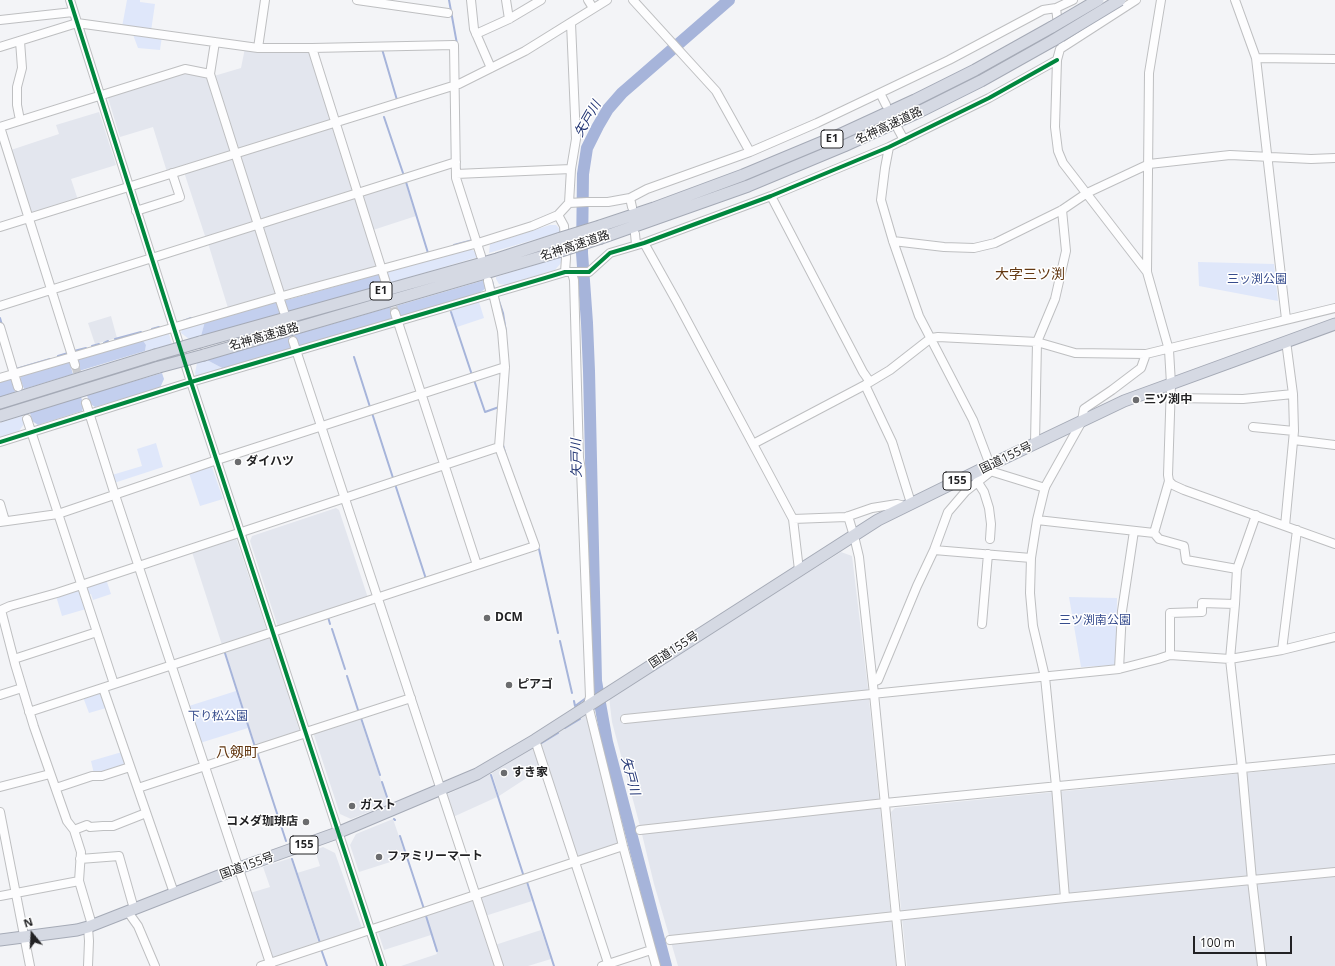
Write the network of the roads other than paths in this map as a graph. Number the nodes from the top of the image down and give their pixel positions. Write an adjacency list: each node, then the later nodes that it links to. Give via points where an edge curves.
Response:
1 (70, 0): 18 (street)
2 (265, 0): 29 (street)
3 (357, 0): 19 (street)
4 (471, 0): 24 (street)
5 (506, 0): 20 (street)
6 (541, 0): 20 (street)
7 (588, 0): 16 (street)
8 (606, 0): 16 (street)
9 (633, 0): 46 (street, via 716,91)
10 (1073, 0): 17 (street)
11 (1098, 0): 108 (highway, 名神高速道路 / E1, bridge, via 975,70 839,136 654,208 497,259 155,354)
12 (1120, 0): 27 (highway, 名神高速道路 / E1, bridge)
13 (1136, 0): 27 (street)
14 (1161, 0): 51 (street, via 1149,73)
15 (1234, 0): 31 (street)
16 (593, 8): 23 (street)
17 (1056, 8): 27 (street); 37 (street, via 1043,10)
18 (73, 12): 21 (street); 22 (street)
19 (448, 13)
20 (509, 19): 24 (street)
21 (0, 20)
22 (77, 23): 25 (street); 26 (street); 38 (street)
23 (571, 23): 34 (street, via 525,52); 52 (street, via 576,139)
24 (476, 34): 34 (street)
25 (20, 41): 28 (street); 40 (street, via 22,68 17,87)
26 (215, 42): 29 (street); 35 (street)
27 (1057, 44): 33 (street); 110 (highway, 名神高速道路 / E1, bridge, via 844,146 748,186 642,225)
28 (0, 47)
29 (258, 48): 30 (street)
30 (312, 48): 36 (street, via 454,45); 41 (street)
31 (1256, 58): 32 (street); 48 (street)
32 (1335, 59)
33 (1057, 60): 44 (street, via 989,98); 57 (street, via 1055,127 1058,151 1063,163)
34 (491, 68): 36 (street)
35 (210, 74): 38 (street, via 185,69); 47 (street)
36 (455, 85): 41 (street); 50 (street)
37 (880, 93): 39 (street); 46 (street)
38 (100, 96): 40 (street); 55 (street)
39 (886, 105)
40 (20, 120): 42 (street)
41 (335, 122): 47 (street); 56 (street)
42 (0, 127): 63 (street)
43 (898, 129): 44 (street)
44 (904, 140): 45 (street)
45 (889, 147): 58 (street); 67 (street, via 881,200)
46 (750, 152): 59 (street, via 648,189 631,203)
47 (235, 153): 53 (street); 64 (street)
48 (1267, 156): 49 (street); 51 (street, via 1230,155); 84 (street)
49 (1335, 158)
50 (456, 162): 54 (street); 56 (street)
51 (1148, 164): 57 (street); 73 (street)
52 (570, 169): 54 (street); 59 (street)
53 (172, 174): 55 (street); 61 (street, via 180,198)
54 (456, 174): 68 (street)
55 (129, 187): 61 (street); 63 (street)
56 (357, 193): 64 (street); 72 (street)
57 (1087, 193): 60 (street); 73 (street)
58 (771, 196): 69 (street); 101 (street)
59 (571, 203): 62 (street)
60 (1062, 210): 67 (street, via 995,243 974,248); 90 (street, via 1066,250 1055,299)
61 (136, 211): 71 (street)
62 (558, 215): 68 (street); 74 (street, via 564,226 566,258)
63 (29, 218): 65 (street); 77 (street)
64 (258, 224): 71 (street); 79 (street)
65 (0, 227)
66 (635, 234): 69 (street)
67 (893, 242): 88 (street, via 919,316)
68 (478, 243): 70 (street); 72 (street)
69 (640, 244): 74 (street, via 610,253 589,272); 120 (street, via 677,302)
70 (481, 256)
71 (151, 258): 77 (street); 87 (street)
72 (382, 269): 76 (street); 79 (street)
73 (1147, 272): 92 (street)
74 (570, 273): 78 (street); 176 (street, via 574,280)
75 (488, 282): 78 (street)
76 (386, 283)
77 (51, 289): 80 (street); 95 (street)
78 (492, 294): 83 (street); 97 (street, via 502,331)
79 (280, 297): 82 (street); 87 (street)
80 (0, 306)
81 (1335, 308): 84 (street)
82 (284, 312)
83 (397, 317): 93 (street); 104 (street)
84 (1286, 319): 92 (street)
85 (1335, 324): 91 (highway, 国道155号 / 155)
86 (0, 327): 98 (street)
87 (173, 328): 95 (street); 100 (street)
88 (931, 338): 90 (street); 101 (street); 125 (street, via 972,420)
89 (293, 341): 93 (street)
90 (1037, 342): 94 (street, via 1075,353); 119 (street)
91 (1286, 342): 102 (highway, 国道155号 / 155); 105 (street)
92 (1168, 350): 94 (street); 102 (street)
93 (296, 351): 100 (street); 113 (street)
94 (1146, 354): 112 (street, via 1141,368 1084,409)
95 (72, 356): 96 (street); 98 (street)
96 (75, 365)
97 (505, 367): 104 (street); 122 (street)
98 (15, 374): 99 (street); 103 (street)
99 (0, 378)
100 (191, 382): 109 (street); 123 (street)
101 (868, 384): 120 (street); 132 (street, via 892,442)
102 (1171, 384): 106 (street); 112 (highway, 国道155号 / 155, via 1124,401)
103 (18, 387)
104 (422, 394): 113 (street); 124 (street)
105 (1293, 394): 106 (street, via 1243,399); 115 (street)
106 (1170, 398): 127 (street)
107 (86, 403): 109 (street)
108 (0, 404)
109 (89, 414): 116 (street); 129 (street)
110 (0, 416)
111 (27, 419): 116 (street)
112 (1082, 421): 119 (highway, 国道155号 / 155); 128 (street)
113 (321, 427): 123 (street); 130 (street)
114 (1253, 427): 115 (street)
115 (1294, 431): 117 (street)
116 (31, 432): 118 (street); 133 (street)
117 (1294, 440): 121 (street); 139 (street)
118 (0, 442)
119 (1035, 443): 125 (highway, 国道155号 / 155)
120 (753, 444): 136 (street)
121 (1335, 445)
122 (500, 447): 124 (street); 150 (street, via 535,546)
123 (217, 460): 129 (street); 142 (street)
124 (445, 465): 130 (street); 150 (street)
125 (990, 468): 126 (street); 128 (street); 132 (highway, 国道155号 / 155)
126 (977, 481): 145 (street, via 989,508); 147 (street, via 948,512)
127 (1169, 481): 134 (street, via 1184,490); 143 (street)
128 (1045, 488): 137 (street)
129 (115, 495): 133 (street); 151 (street)
130 (344, 498): 142 (street); 155 (street)
131 (0, 504): 138 (street)
132 (907, 505): 135 (street, via 872,508); 144 (highway, 国道155号 / 155)
133 (58, 514): 138 (street); 154 (street)
134 (1256, 515): 139 (street); 152 (street)
135 (848, 516): 136 (street); 144 (street)
136 (793, 518): 153 (street)
137 (1037, 520): 141 (street); 149 (street)
138 (3, 521)
139 (1285, 526): 140 (street)
140 (1297, 530): 146 (street); 162 (street)
141 (1134, 531): 143 (street); 167 (street, via 1122,611)
142 (240, 532): 151 (street); 160 (street)
143 (1154, 533): 152 (street, via 1159,539 1184,546 1186,560)
144 (854, 536): 153 (highway, 国道155号 / 155); 169 (street)
145 (990, 539)
146 (1335, 544)
147 (934, 550): 148 (street); 169 (street, via 878,680)
148 (988, 554): 149 (street); 158 (street)
149 (1031, 558): 168 (street, via 1030,593)
150 (477, 565): 155 (street)
151 (138, 566): 154 (street); 166 (street)
152 (1237, 569): 156 (street)
153 (799, 570): 176 (highway, 国道155号 / 155)
154 (81, 584): 157 (street); 159 (street)
155 (377, 598): 160 (street); 175 (street)
156 (1235, 604): 163 (street, via 1202,602 1202,612 1170,613); 165 (street)
157 (0, 610): 164 (street)
158 (982, 624)
159 (97, 632): 164 (street); 170 (street)
160 (273, 632): 166 (street); 179 (street)
161 (1335, 637): 162 (street)
162 (1282, 650): 165 (street)
163 (1170, 655): 165 (street); 167 (street)
164 (14, 660): 171 (street)
165 (1230, 660): 184 (street)
166 (171, 665): 170 (street); 183 (street)
167 (1119, 669): 168 (street)
168 (1045, 677): 173 (street); 186 (street)
169 (873, 682): 173 (street)
170 (114, 684): 172 (street)
171 (22, 688): 174 (street); 177 (street)
172 (103, 688): 177 (street); 182 (street)
173 (874, 694): 178 (street); 191 (street)
174 (0, 695)
175 (410, 698): 179 (street); 190 (street)
176 (590, 704): 180 (highway, 国道155号 / 155); 197 (street)
177 (29, 712): 185 (street)
178 (625, 719)
179 (306, 733): 183 (street); 196 (street)
180 (535, 740): 190 (highway, 国道155号 / 155, via 477,774); 199 (street)
181 (1335, 759): 184 (street)
182 (130, 766): 188 (street); 189 (street)
183 (205, 766): 189 (street); 200 (street)
184 (1242, 768): 186 (street); 202 (street)
185 (50, 774): 187 (street); 188 (street)
186 (1056, 786): 191 (street); 208 (street)
187 (0, 787)
188 (56, 788): 194 (street, via 67,821)
189 (138, 788): 193 (street)
190 (442, 790): 196 (highway, 国道155号 / 155); 206 (street)
191 (886, 803): 195 (street); 210 (street)
192 (0, 812): 204 (street)
193 (146, 813): 194 (street, via 113,826 87,826); 205 (street)
194 (74, 830): 198 (street, via 81,852)
195 (640, 830)
196 (338, 833): 200 (highway, 国道155号 / 155); 212 (street)
197 (623, 846): 199 (street); 216 (street)
198 (80, 858): 203 (street); 209 (street, via 119,856)
199 (575, 862): 206 (street); 218 (street)
200 (239, 868): 205 (highway, 国道155号 / 155); 217 (street)
201 (1335, 872): 202 (street)
202 (1252, 880): 208 (street); 227 (street)
203 (79, 881): 204 (street); 211 (street)
204 (16, 894): 207 (street); 213 (street)
205 (174, 894): 209 (highway, 国道155号 / 155)
206 (476, 895): 212 (street); 224 (street)
207 (0, 896)
208 (1065, 898): 210 (street)
209 (131, 910): 211 (highway, 国道155号 / 155); 221 (street)
210 (896, 916): 215 (street); 226 (street)
211 (90, 926): 213 (highway, 国道155号 / 155); 220 (street)
212 (370, 930): 217 (street); 223 (street)
213 (24, 937): 214 (highway, 国道155号 / 155); 219 (street)
214 (0, 940)
215 (670, 940)
216 (652, 950): 218 (street); 225 (street)
217 (270, 964): 222 (street)
218 (607, 965)
219 (30, 966)
220 (88, 966)
221 (154, 966)
222 (261, 966)
223 (382, 966)
224 (499, 966)
225 (656, 966)
226 (901, 966)
227 (1262, 966)

